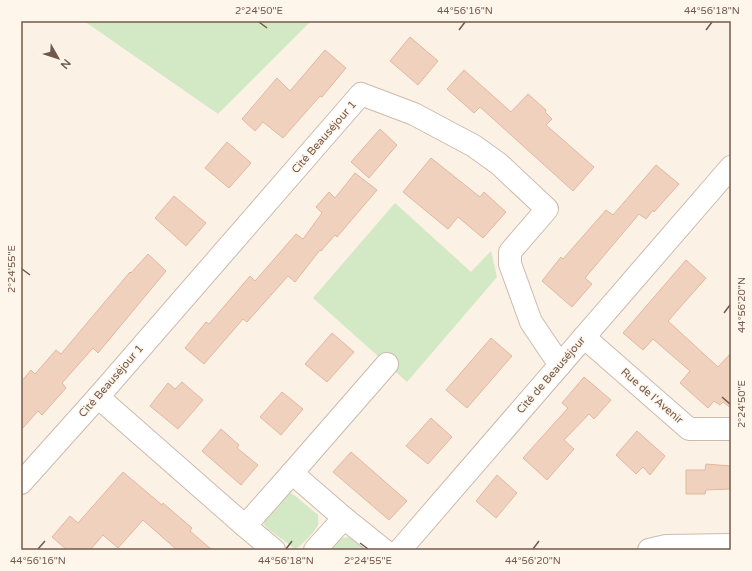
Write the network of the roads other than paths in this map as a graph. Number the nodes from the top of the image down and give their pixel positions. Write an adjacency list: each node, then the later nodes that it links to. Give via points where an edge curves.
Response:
1 (731, 166): 2 (street, Cité de Beauséjour)
2 (584, 337): 4 (street, Cité de Beauséjour); 6 (street, Rue de l'Avenir, via 689,428)
3 (387, 364): 7 (street)
4 (560, 365): 5 (street, Cité Beauséjour 1, via 531,322 510,264 510,252 547,208 499,164 474,146 414,114 361,94); 15 (street, Cité de Beauséjour)
5 (98, 397): 8 (street, Cité Beauséjour 1); 10 (street)
6 (731, 429)
7 (292, 473): 9 (street); 10 (street)
8 (21, 483)
9 (344, 518): 13 (street); 14 (street)
10 (245, 526): 12 (street)
11 (731, 545): 16 (street, via 666,546)
12 (274, 550)
13 (315, 550)
14 (384, 550)
15 (400, 550)
16 (649, 550)

